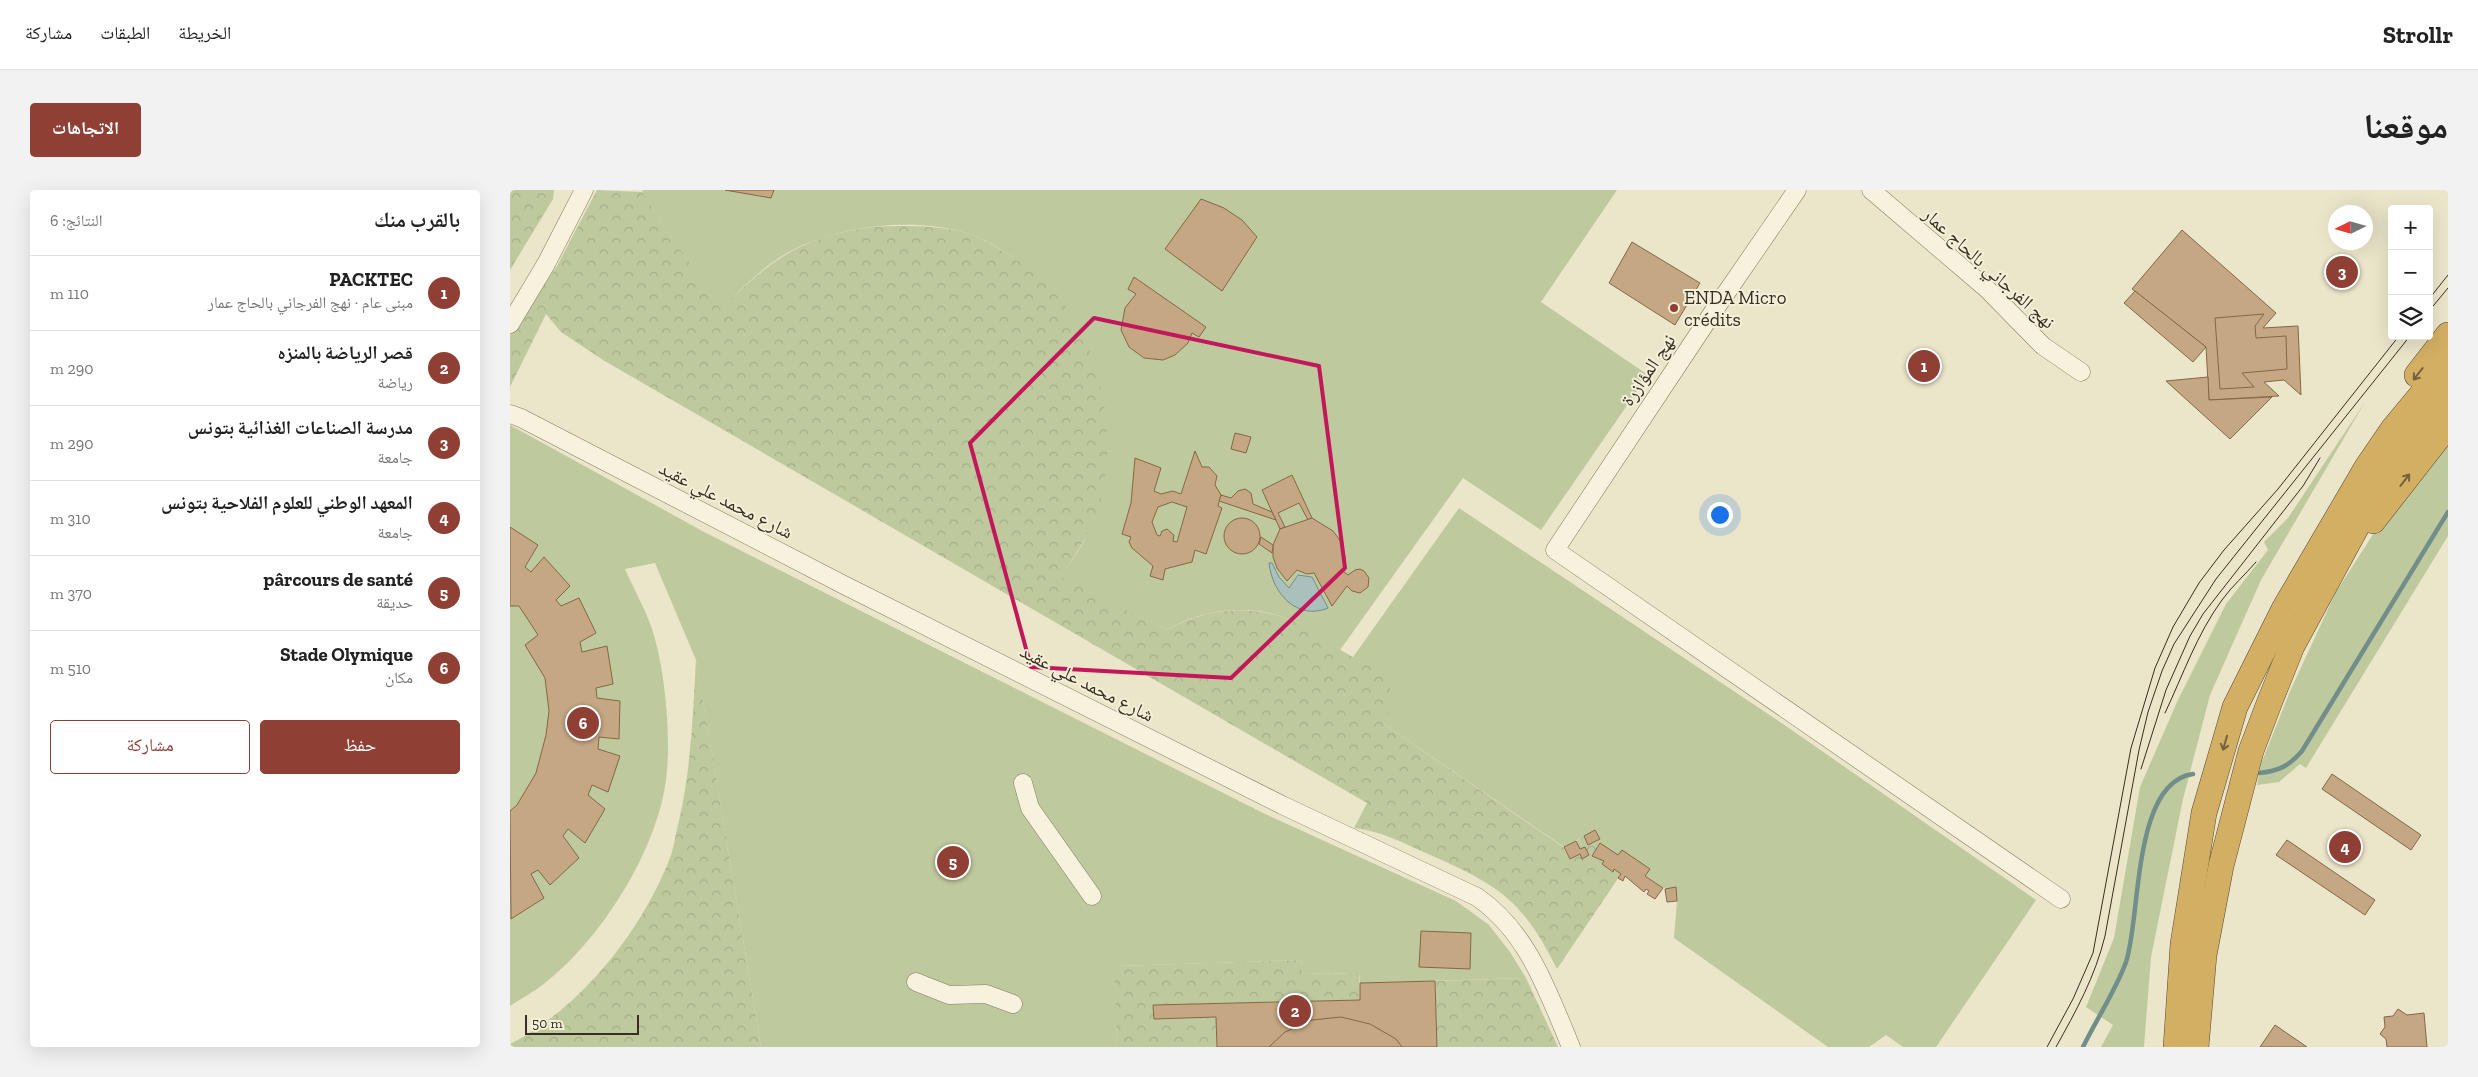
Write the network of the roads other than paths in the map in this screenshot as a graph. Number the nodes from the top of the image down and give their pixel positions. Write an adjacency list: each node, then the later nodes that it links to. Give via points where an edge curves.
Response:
1 (584, 190): 4 (street, via 551,255)
2 (1798, 190): 18 (street, نهج المؤازرة, via 1712,312 1554,550)
3 (1871, 190): 7 (street, نهج الفرجاني بالحاج عمار, via 1987,289 2043,346)
4 (510, 324)
5 (2448, 336): 13 (highway, one-way to 13, via 2394,403 2350,466 2300,551 2263,626)
6 (2448, 362): 11 (highway, via 2393,429)
7 (2081, 372)
8 (2448, 395): 11 (highway)
9 (514, 413): 21 (street, شارع محمد علي عقيد, via 844,585 1282,805 1477,897 1504,919 1528,951)
10 (2448, 425): 12 (highway, one-way to 10, via 2317,612 2368,527)
11 (2374, 474): 12 (highway, via 2292,646); 13 (highway, via 2284,609)
12 (2270, 701): 16 (highway, via 2250,751)
13 (2235, 707): 15 (highway, one-way to 15)
14 (1022, 783): 17 (street, via 1030,808)
15 (2204, 813): 22 (highway, via 2180,923); 23 (highway, via 2183,944)
16 (2230, 824): 24 (highway, via 2204,955); 25 (highway)
17 (1092, 896)
18 (2061, 899)
19 (916, 982): 20 (street, via 949,995 986,994)
20 (1013, 1004)
21 (1571, 1047)
22 (2162, 1047)
23 (2176, 1047)
24 (2196, 1047)
25 (2208, 1047)

